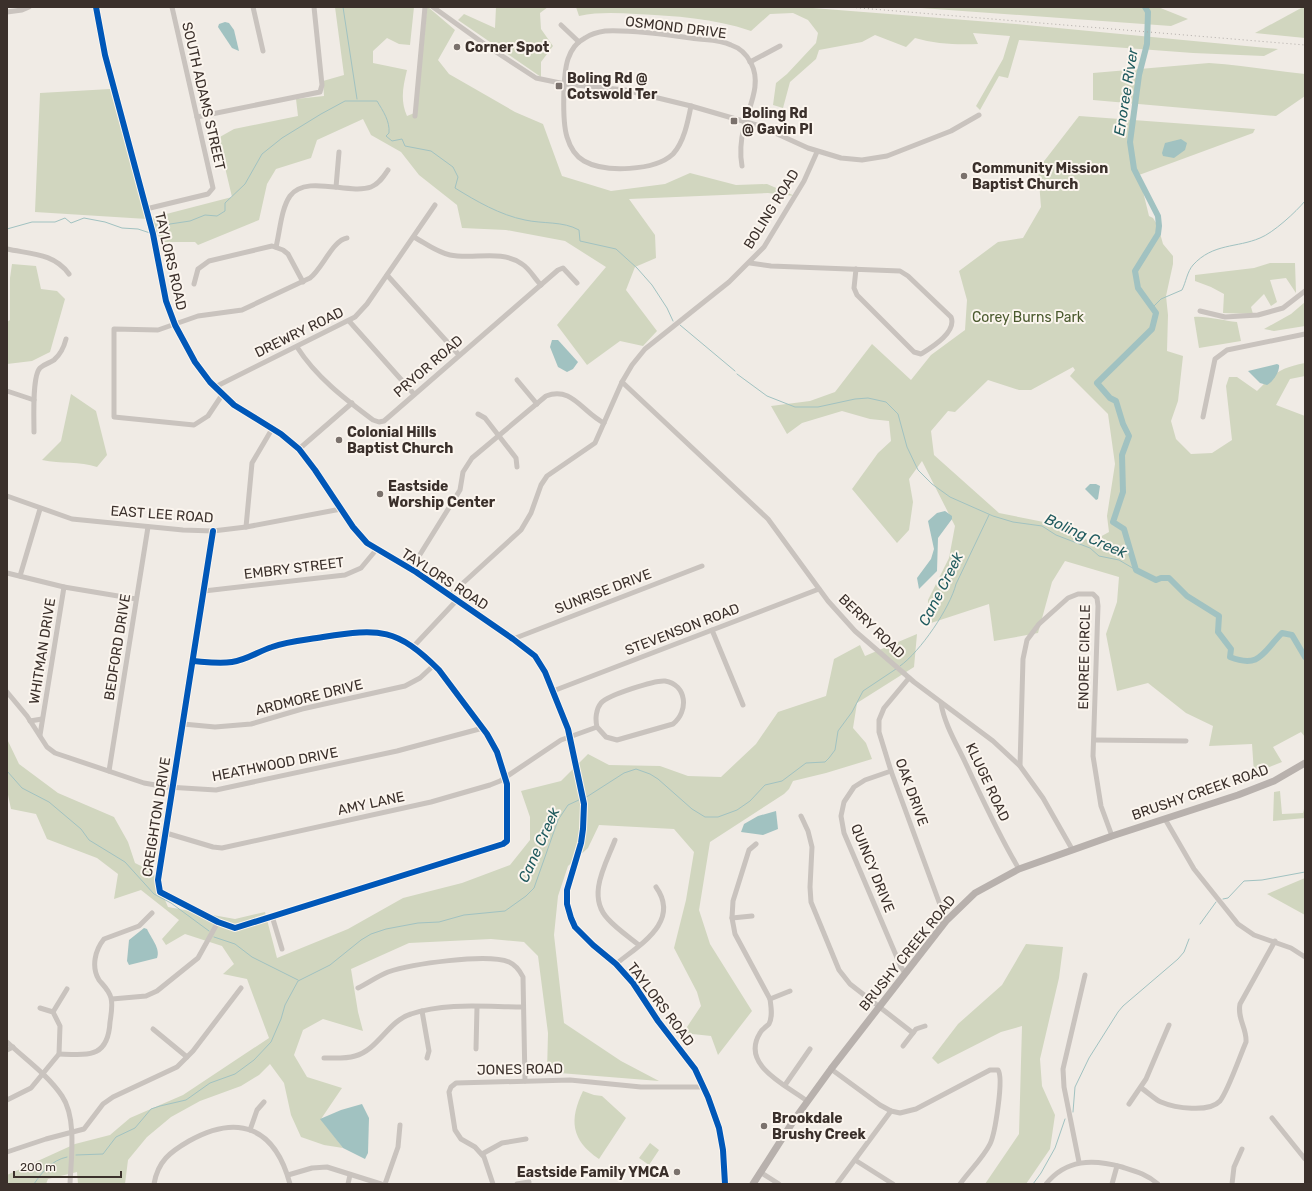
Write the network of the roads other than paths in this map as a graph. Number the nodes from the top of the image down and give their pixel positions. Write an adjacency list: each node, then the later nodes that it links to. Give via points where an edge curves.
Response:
1 (29, 7): 8 (street)
2 (96, 7): 26 (street, TAYLORS ROAD, via 105,55)
3 (172, 7): 18 (street, SOUTH ADAMS STREET)
4 (253, 7): 12 (street)
5 (314, 7): 18 (street, via 322,84 320,92)
6 (425, 7): 17 (street)
7 (433, 7): 14 (street, via 531,76)
8 (7, 12)
9 (561, 25): 10 (street)
10 (579, 42): 13 (street, OSMOND DRIVE, via 591,34 604,31 681,37 730,44 739,49); 14 (street, OSMOND DRIVE, via 568,59)
11 (780, 46): 13 (street)
12 (263, 51)
13 (750, 62): 19 (street, OSMOND DRIVE, via 756,84)
14 (565, 84): 15 (street, via 625,90); 15 (street, OSMOND DRIVE, via 565,123 569,143 580,158 600,167 647,166 666,159 680,143)
15 (692, 106): 19 (street)
16 (979, 115): 21 (street, via 952,131 882,158 848,159)
17 (415, 116)
18 (197, 117): 26 (street, SOUTH ADAMS STREET, via 212,190 208,194)
19 (746, 121): 21 (street); 22 (street, OSMOND DRIVE)
20 (339, 152): 24 (street)
21 (817, 152): 31 (street, BOLING ROAD, via 788,210 768,242)
22 (742, 166)
23 (388, 170): 24 (street, via 373,186)
24 (336, 187): 29 (street, via 305,187 292,193 285,206)
25 (435, 205): 27 (street, DREWRY ROAD)
26 (146, 209): 42 (street, TAYLORS ROAD, via 166,301)
27 (414, 237): 34 (street, DREWRY ROAD); 38 (street, via 449,255 514,259 525,266)
28 (347, 238): 35 (street, via 339,241 315,274)
29 (276, 247): 35 (street, via 290,256); 37 (street, via 256,249 209,261 198,270)
30 (7, 249): 33 (street, via 43,255 60,264)
31 (750, 264): 32 (street); 48 (street, BOLING ROAD, via 649,345)
32 (856, 270): 32 (street, via 854,288 857,295 914,352 921,354 950,330 952,317 906,274 896,270)
33 (70, 274)
34 (387, 274): 41 (street, DREWRY ROAD, via 367,304); 46 (street)
35 (303, 282): 42 (street, via 242,310 198,316)
36 (577, 283): 38 (street, PRYOR ROAD, via 562,268)
37 (194, 284)
38 (541, 285): 46 (street, PRYOR ROAD)
39 (1305, 291): 40 (street, via 1283,308 1258,315 1226,317)
40 (1200, 311)
41 (349, 322): 45 (street, DREWRY ROAD); 51 (street)
42 (175, 325): 49 (street, TAYLORS ROAD, via 195,362); 52 (street, via 158,330 114,329 114,417 194,425 208,416)
43 (1305, 334): 57 (street, via 1221,353 1215,359)
44 (66, 339): 53 (street, via 63,350 39,370)
45 (297, 347): 49 (street, DREWRY ROAD); 54 (street, PRYOR ROAD, via 315,372)
46 (459, 355): 51 (street, PRYOR ROAD)
47 (516, 380): 55 (street)
48 (622, 382): 58 (street, BOLING ROAD); 76 (street, BERRY ROAD, via 765,516)
49 (215, 387): 52 (street, TAYLORS ROAD)
50 (7, 391): 53 (street)
51 (414, 394): 54 (street, PRYOR ROAD, via 381,422 373,420)
52 (222, 395): 59 (street, TAYLORS ROAD, via 241,411)
53 (34, 400): 60 (street)
54 (352, 403): 62 (street)
55 (536, 404): 58 (street, via 546,396 563,393); 61 (street)
56 (478, 414): 61 (street, via 485,418)
57 (1203, 417)
58 (604, 424): 78 (street, BOLING ROAD, via 592,445 544,480 531,513 516,535)
59 (272, 429): 62 (street, TAYLORS ROAD); 68 (street, via 252,463)
60 (34, 432)
61 (498, 435): 63 (street, via 516,458); 72 (street, via 466,465 460,490)
62 (299, 449): 66 (street, TAYLORS ROAD)
63 (517, 467)
64 (7, 496): 65 (street, EAST LEE ROAD)
65 (40, 508): 67 (street, EAST LEE ROAD, via 72,519); 74 (street)
66 (341, 509): 68 (street, EAST LEE ROAD); 70 (street, TAYLORS ROAD, via 359,536)
67 (148, 527): 69 (street, EAST LEE ROAD); 79 (street, BEDFORD DRIVE)
68 (246, 527): 69 (street, EAST LEE ROAD)
69 (213, 531): 77 (street, CREIGHTON DRIVE)
70 (376, 550): 72 (street, TAYLORS ROAD); 77 (street, EMBRY STREET, via 361,568 345,575)
71 (702, 566): 82 (street, SUNRISE DRIVE)
72 (411, 569): 78 (street, TAYLORS ROAD)
73 (7, 573): 74 (street)
74 (20, 576): 75 (street)
75 (64, 587): 79 (street); 91 (street, WHITMAN DRIVE)
76 (819, 589): 81 (street, STEVENSON ROAD); 86 (street, BERRY ROAD, via 855,631)
77 (204, 591): 84 (street, CREIGHTON DRIVE)
78 (450, 595): 80 (street, TAYLORS ROAD)
79 (136, 599): 102 (street, BEDFORD DRIVE)
80 (456, 600): 82 (street, TAYLORS ROAD); 83 (street)
81 (712, 630): 87 (street, STEVENSON ROAD); 90 (street)
82 (513, 639): 87 (street, TAYLORS ROAD, via 539,661)
83 (412, 648): 84 (street, via 389,634 363,631 287,643 234,662); 85 (street)
84 (193, 661): 93 (street, CREIGHTON DRIVE)
85 (434, 665): 93 (street, ARDMORE DRIVE, via 420,678 405,686 302,709 258,722 215,727); 95 (street)
86 (909, 678): 89 (street, BERRY ROAD); 103 (street, OAK DRIVE, via 886,704 879,720 880,738)
87 (553, 691): 97 (street, TAYLORS ROAD)
88 (7, 692): 92 (street, HEATHWOOD DRIVE)
89 (941, 703): 101 (street, BERRY ROAD, via 988,736); 113 (street, KLUGE ROAD, via 955,741)
90 (743, 705)
91 (42, 718): 92 (street, WHITMAN DRIVE); 96 (street, WHITMAN DRIVE)
92 (30, 721): 96 (street, HEATHWOOD DRIVE)
93 (183, 724): 105 (street, CREIGHTON DRIVE)
94 (597, 726): 94 (street, via 606,737 617,740 673,724 683,710 684,700 672,683 662,681 617,695 601,703 596,716); 97 (street, AMY LANE)
95 (483, 728): 104 (street, via 497,752); 105 (street, HEATHWOOD DRIVE, via 397,751 222,790)
96 (40, 735): 102 (street, HEATHWOOD DRIVE, via 47,747 55,753)
97 (570, 736): 104 (street, AMY LANE); 125 (street, TAYLORS ROAD, via 584,804 581,843 569,882 567,904 575,927)
98 (1094, 740): 99 (street); 101 (street, ENOREE CIRCLE, via 1098,601 1092,594 1078,594 1068,598 1052,611 1032,632 1026,644 1023,660); 109 (street, ENOREE CIRCLE, via 1093,756 1101,806)
99 (1186, 741)
100 (1305, 763): 107 (main road, BRUSHY CREEK ROAD, via 1260,786)
101 (1020, 766): 112 (street, BERRY ROAD, via 1043,798)
102 (109, 771): 105 (street, HEATHWOOD DRIVE, via 144,783)
103 (891, 771): 119 (street, OAK DRIVE); 126 (street, QUINCY DRIVE, via 865,780 851,790 842,807 841,821 869,894 900,967)
104 (506, 777): 108 (street, AMY LANE, via 490,785 431,802 222,848 213,848); 116 (street, CREIGHTON DRIVE, via 508,838 505,843)
105 (173, 788): 108 (street, CREIGHTON DRIVE)
106 (801, 816): 137 (street, via 812,847 810,893 814,911 842,974)
107 (1165, 819): 109 (main road, BRUSHY CREEK ROAD); 121 (street, via 1194,869 1234,921 1251,933)
108 (166, 833): 120 (street, CREIGHTON DRIVE, via 158,880 159,891)
109 (1112, 836): 112 (main road, BRUSHY CREEK ROAD)
110 (615, 840): 122 (street, via 599,881 599,901 608,919)
111 (756, 844): 118 (street, via 749,850 733,901)
112 (1072, 849): 113 (main road, BRUSHY CREEK ROAD)
113 (1018, 869): 119 (main road, BRUSHY CREEK ROAD, via 975,893)
114 (656, 888): 122 (street, via 661,894 661,925)
115 (152, 914): 132 (street, via 139,926 104,939 98,948 95,969)
116 (272, 916): 120 (street, CREIGHTON DRIVE, via 235,928); 123 (street)
117 (752, 916): 118 (street)
118 (732, 918): 133 (street, via 735,934)
119 (946, 921): 126 (main road, BRUSHY CREEK ROAD)
120 (218, 922): 132 (street, via 198,958 158,991 146,996)
121 (1275, 941): 124 (street); 159 (street, via 1240,1004 1239,1016 1246,1034 1246,1042 1220,1101 1211,1108 1180,1106 1161,1102)
122 (639, 945): 125 (street)
123 (282, 949)
124 (1305, 957)
125 (616, 964): 158 (street, TAYLORS ROAD, via 633,983 658,1021 691,1063)
126 (905, 973): 137 (main road, BRUSHY CREEK ROAD)
127 (1085, 975): 175 (street, via 1063,1069)
128 (241, 988): 151 (street)
129 (358, 988): 135 (street, via 387,973 409,966 493,959 510,962 518,968 523,977)
130 (67, 989): 139 (street)
131 (790, 991): 133 (street)
132 (112, 999): 150 (street, via 109,1036 103,1047 87,1054)
133 (770, 999): 157 (street, via 772,1011 769,1023 760,1033 755,1058 762,1069)
134 (477, 1007): 135 (street); 138 (street); 147 (street)
135 (524, 1007): 156 (street)
136 (40, 1008): 139 (street)
137 (878, 1008): 143 (street); 154 (main road, BRUSHY CREEK ROAD)
138 (422, 1011): 152 (street, via 401,1018 356,1056); 153 (street, via 429,1050)
139 (53, 1012): 150 (street, via 60,1026)
140 (1169, 1025): 159 (street)
141 (925, 1026): 143 (street, via 917,1028)
142 (153, 1029): 151 (street)
143 (913, 1033): 145 (street)
144 (7, 1042): 146 (street)
145 (903, 1046)
146 (13, 1047): 149 (street); 155 (street)
147 (476, 1049)
148 (810, 1049): 157 (street)
149 (7, 1050)
150 (59, 1054): 155 (street)
151 (187, 1057): 168 (street, via 177,1067 112,1097 103,1104 84,1129)
152 (324, 1058)
153 (427, 1058)
154 (831, 1069): 161 (main road, BRUSHY CREEK ROAD); 164 (street)
155 (42, 1075): 160 (street, via 27,1091); 168 (street, via 65,1099)
156 (525, 1081): 158 (street, JONES ROAD, via 570,1080 641,1087); 172 (street, JONES ROAD, via 458,1082 450,1087 455,1130)
157 (785, 1085): 161 (street)
158 (704, 1087): 189 (street, TAYLORS ROAD, via 719,1128)
159 (1142, 1088): 163 (street)
160 (7, 1100)
161 (807, 1100): 177 (main road, BRUSHY CREEK ROAD)
162 (264, 1102): 167 (street, via 257,1110)
163 (1129, 1104)
164 (891, 1111): 174 (street); 194 (street, via 910,1111 986,1072 998,1070 1000,1074 994,1135 985,1152)
165 (1272, 1118): 173 (street)
166 (400, 1125): 186 (street, via 398,1147)
167 (250, 1130): 178 (street, via 275,1148 284,1162); 182 (street, via 232,1127 216,1129 178,1148 168,1154 161,1163)
168 (71, 1131): 171 (street); 181 (street)
169 (526, 1139): 172 (street, via 502,1143)
170 (1242, 1149): 198 (street, via 1234,1168)
171 (7, 1152)
172 (482, 1154): 187 (street, JONES ROAD, via 488,1164)
173 (1305, 1159)
174 (855, 1160): 192 (street); 193 (street)
175 (1079, 1162): 176 (street, via 1099,1162); 195 (street, via 1057,1172)
176 (1117, 1166): 196 (street); 197 (street, via 1143,1174)
177 (760, 1172): 190 (main road, BRUSHY CREEK ROAD); 191 (street)
178 (288, 1175): 179 (street, via 322,1167 333,1168); 183 (street)
179 (350, 1175): 184 (street); 185 (street)
180 (529, 1182): 188 (street)
181 (70, 1184)
182 (154, 1184)
183 (290, 1184)
184 (348, 1184)
185 (381, 1184)
186 (385, 1184)
187 (493, 1184)
188 (517, 1184)
189 (725, 1184)
190 (753, 1184)
191 (779, 1184)
192 (837, 1184)
193 (893, 1184)
194 (960, 1184)
195 (1046, 1184)
196 (1112, 1184)
197 (1158, 1184)
198 (1232, 1184)

